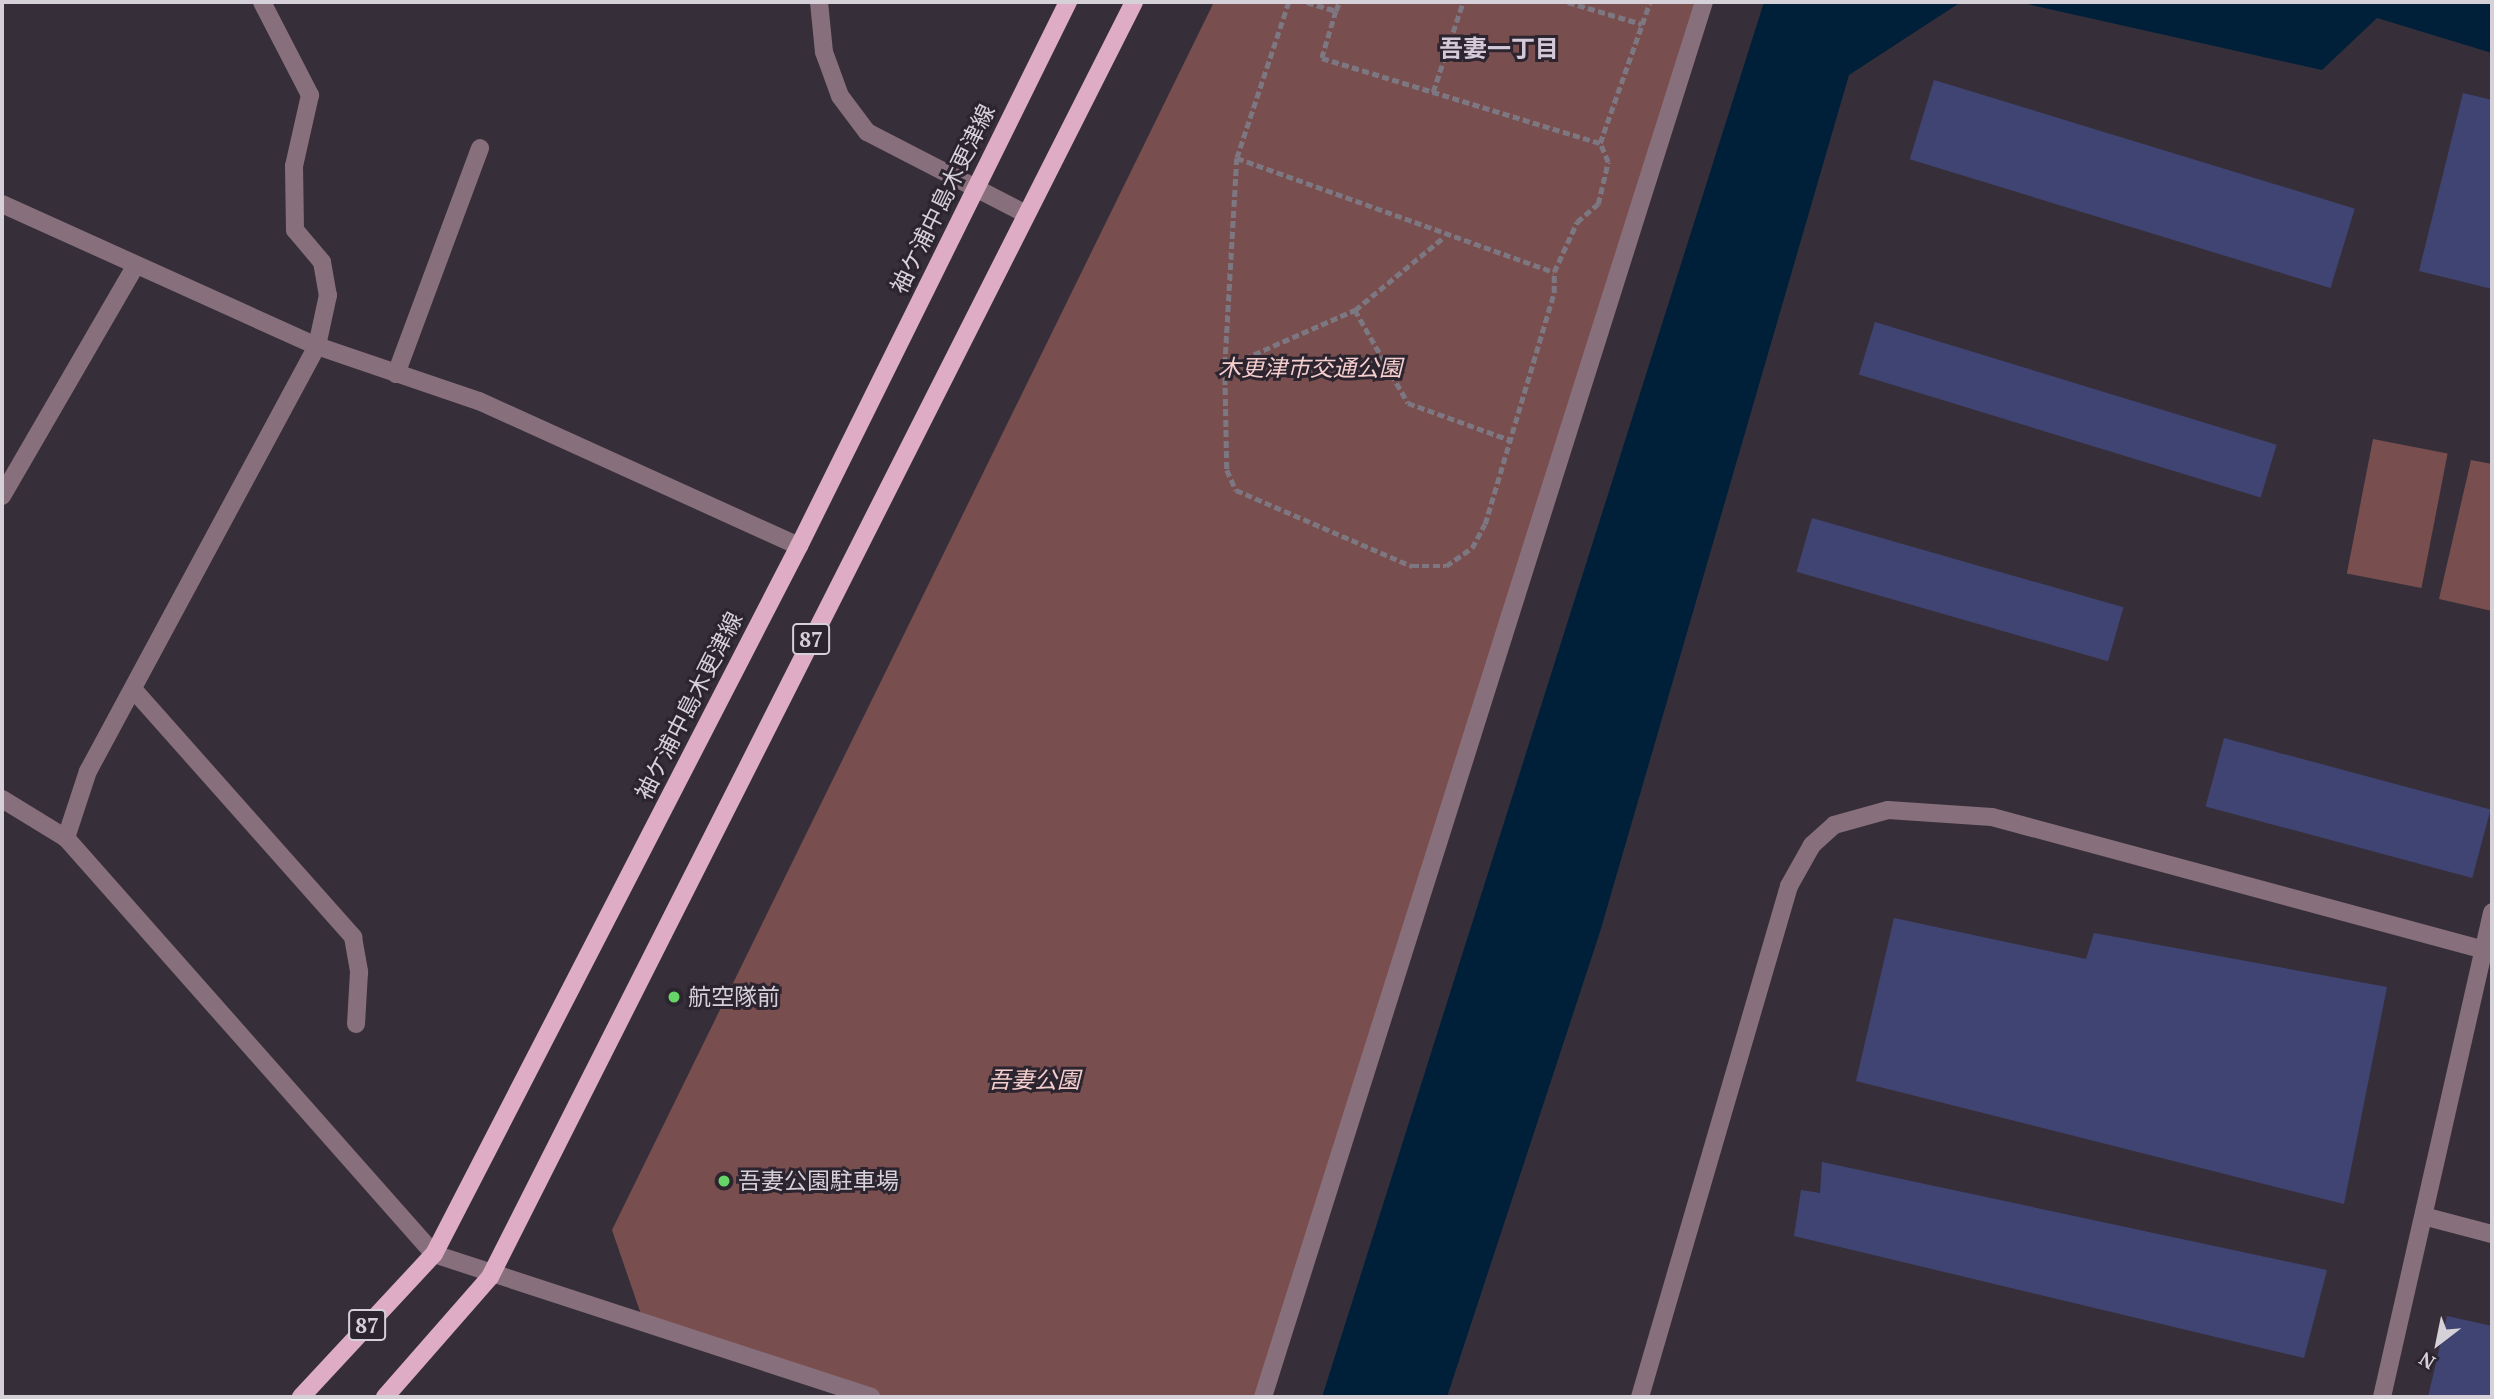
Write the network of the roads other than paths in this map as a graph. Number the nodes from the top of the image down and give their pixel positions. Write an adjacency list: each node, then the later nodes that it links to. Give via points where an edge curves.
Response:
1 (262, 2): 11 (street, via 310,94 294,166 295,230 322,262 328,295)
2 (820, 2): 7 (street, via 824,52 840,96 867,132)
3 (1069, 2): 7 (main road, 袖ケ浦中島木更津線 / 87)
4 (1134, 2): 9 (main road, 87)
5 (1704, 2): 28 (street)
6 (480, 148): 12 (street)
7 (977, 187): 9 (street); 14 (main road, 袖ケ浦中島木更津線 / 87)
8 (2, 204): 10 (street)
9 (1026, 214): 24 (main road, 87)
10 (136, 265): 11 (street); 13 (street)
11 (317, 346): 12 (street); 15 (street)
12 (396, 374): 14 (street, via 479,401)
13 (2, 496)
14 (799, 547): 23 (main road, 袖ケ浦中島木更津線 / 87)
15 (133, 689): 17 (street, via 88,771); 20 (street, via 353,937 359,972)
16 (2, 799): 17 (street)
17 (66, 838): 23 (street)
18 (2492, 912): 19 (street)
19 (2488, 951): 21 (street); 29 (street, via 1992,817 1888,810 1834,825 1812,845 1789,886)
20 (356, 1024)
21 (2427, 1217): 22 (street); 30 (street)
22 (2492, 1234)
23 (434, 1254): 24 (street); 25 (main road, 袖ケ浦中島木更津線 / 87)
24 (490, 1277): 26 (main road, 87); 27 (street)
25 (301, 1397)
26 (385, 1397)
27 (871, 1397)
28 (1263, 1397)
29 (1640, 1397)
30 (2382, 1397)

